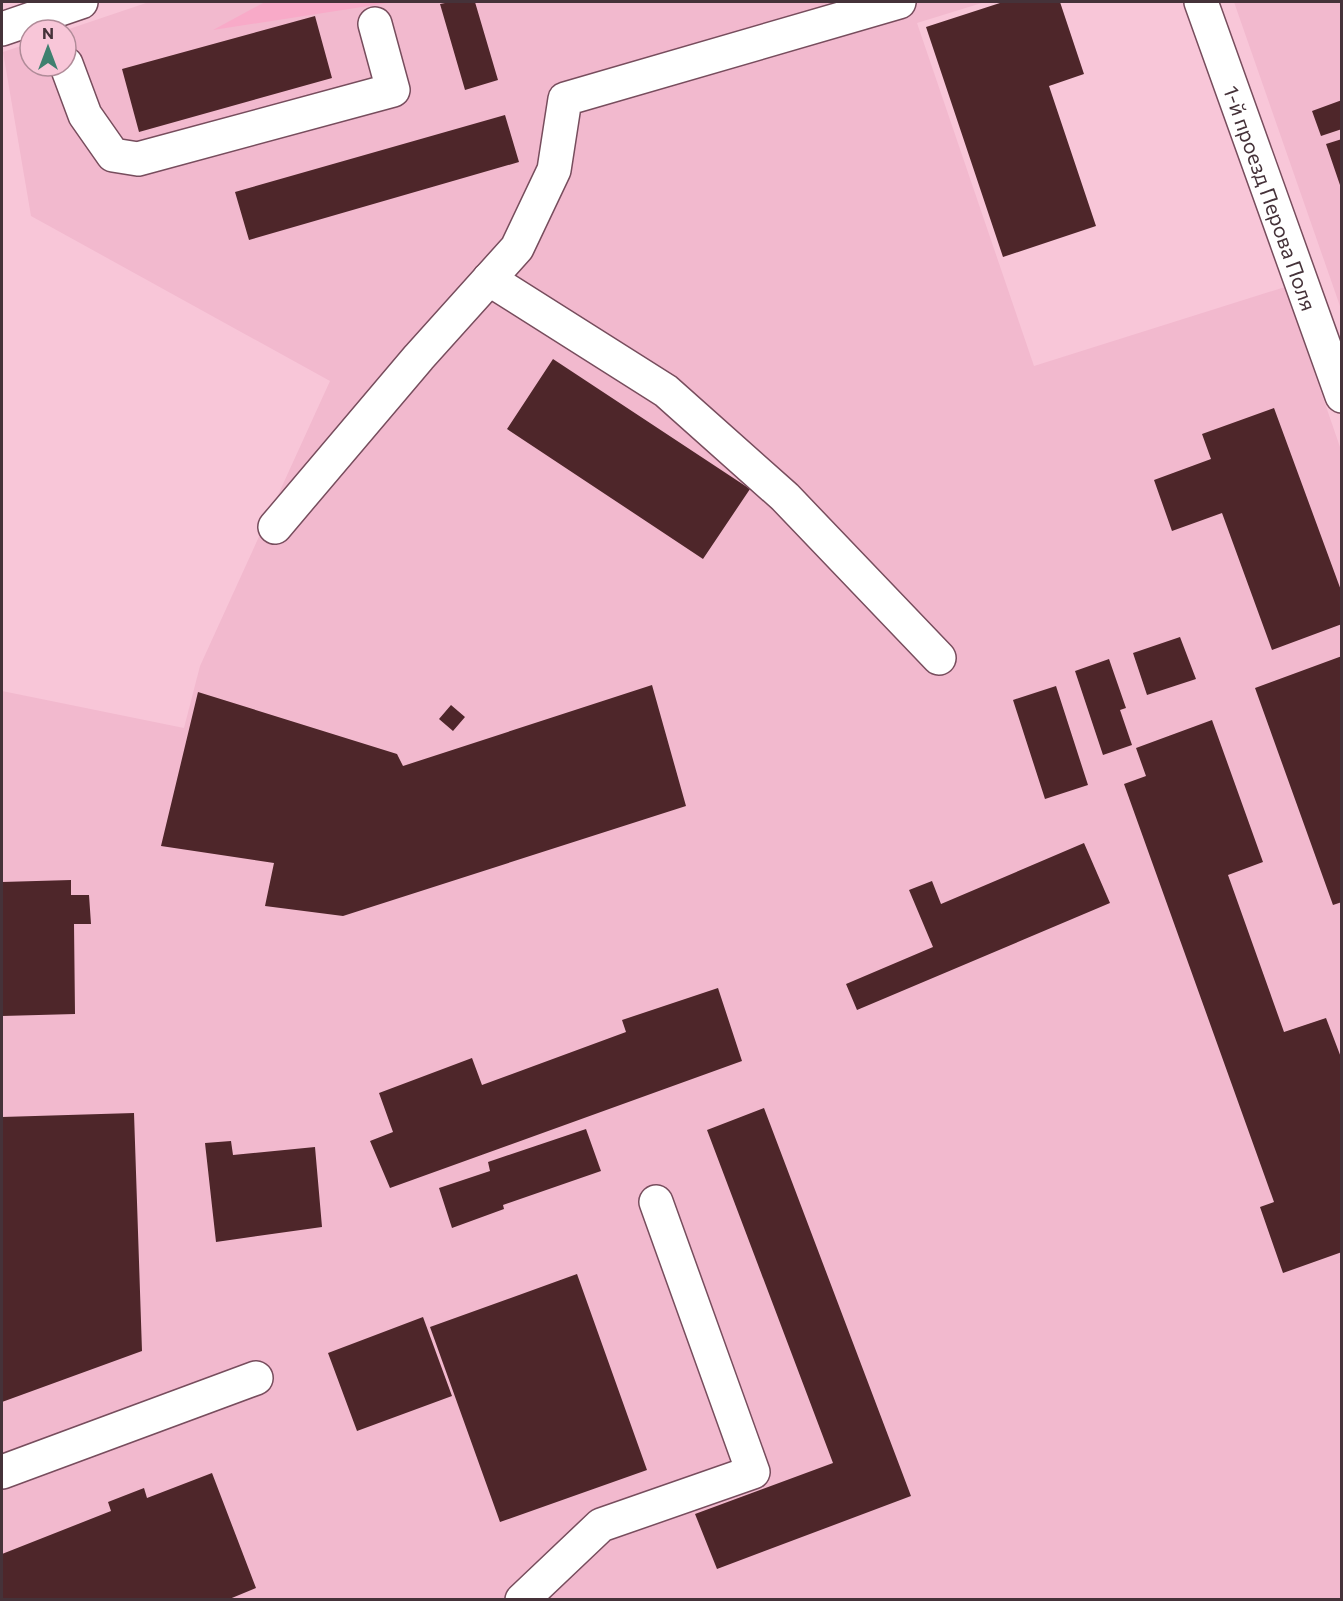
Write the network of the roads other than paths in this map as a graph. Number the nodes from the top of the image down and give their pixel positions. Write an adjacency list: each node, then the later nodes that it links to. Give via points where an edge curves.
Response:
1 (899, 2): 7 (street, via 565,99 554,170 517,248)
2 (1201, 2): 8 (street, 1-й проезд Перова Поля)
3 (64, 14): 5 (street)
4 (375, 24): 6 (street, via 393,90 138,159 113,155 86,116)
5 (2, 29)
6 (71, 78)
7 (489, 279): 9 (street); 10 (street, via 666,391 785,497)
8 (1341, 396)
9 (275, 527)
10 (939, 658)
11 (656, 1202): 14 (street, via 753,1472 601,1525)
12 (256, 1378): 13 (street)
13 (2, 1472)
14 (522, 1599)

